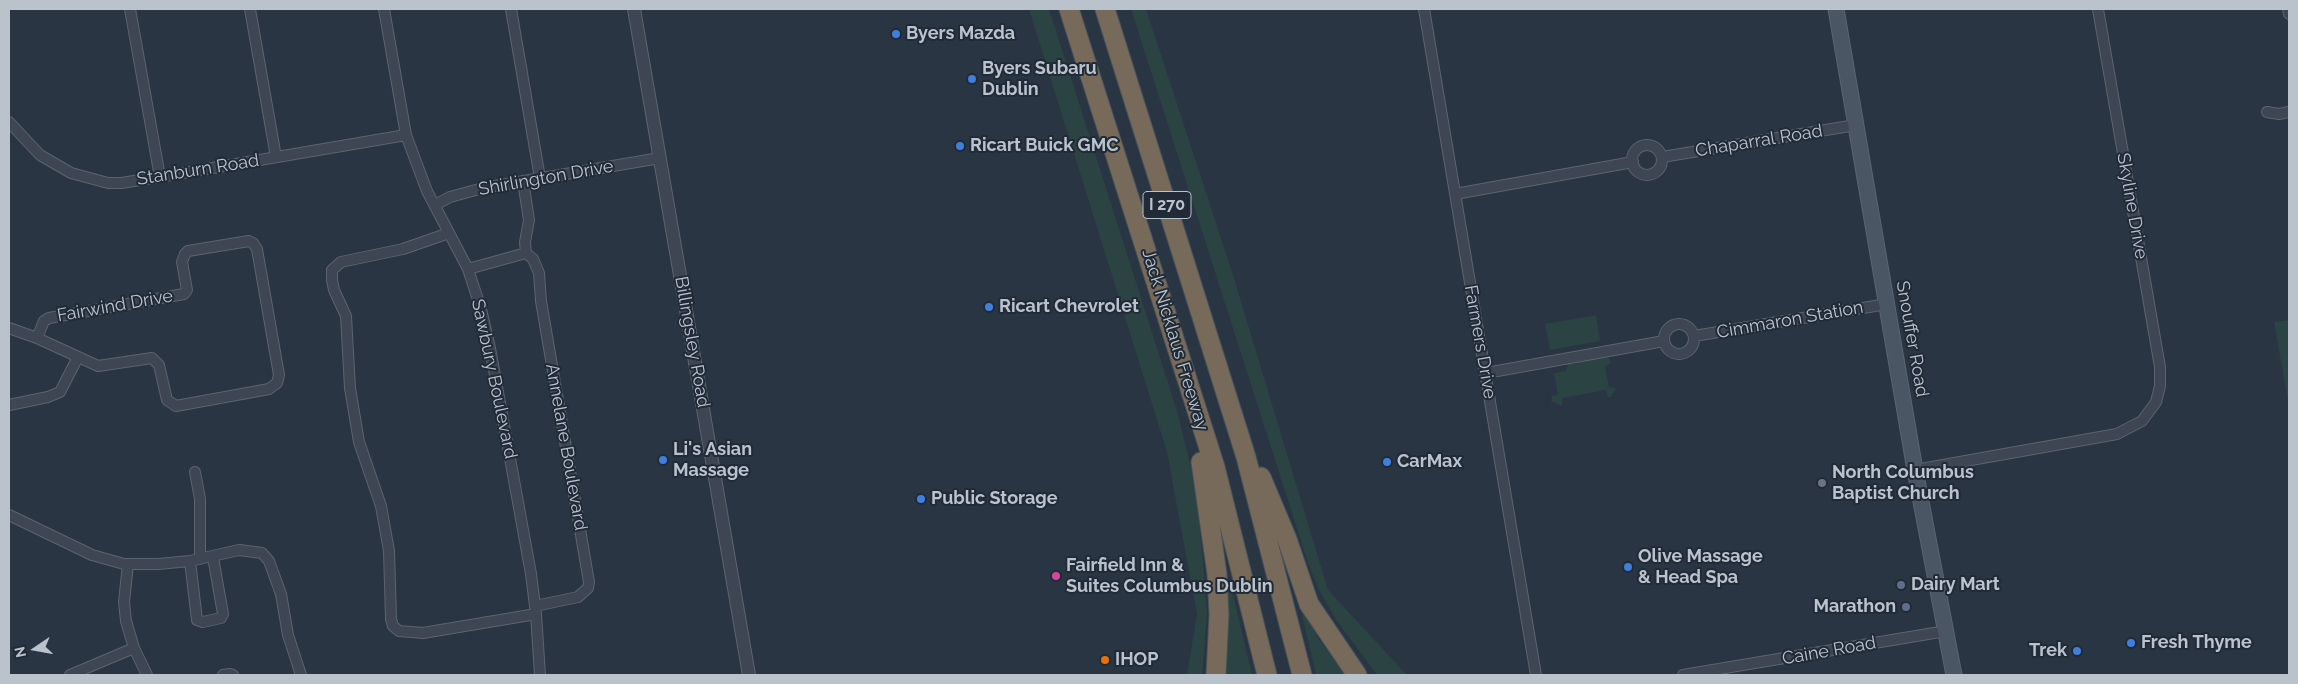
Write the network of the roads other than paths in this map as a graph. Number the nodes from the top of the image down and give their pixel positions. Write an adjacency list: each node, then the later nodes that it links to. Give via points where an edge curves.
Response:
1 (130, 9): 22 (street)
2 (250, 9): 18 (street)
3 (384, 9): 17 (street, Sawbury Boulevard)
4 (511, 9): 23 (street)
5 (634, 9): 20 (street, Billingsley Road)
6 (1069, 9): 30 (highway, Jack Nicklaus Freeway / I 270)
7 (1105, 9): 38 (highway, Jack Nicklaus Freeway / I 270)
8 (1424, 9): 25 (street, Farmers Drive)
9 (1836, 9): 16 (main road, Snouffer Road)
10 (2098, 9): 40 (street, Skyline Drive, via 2160,367 2156,402 2142,421 2117,434)
11 (2288, 9): 12 (street)
12 (2289, 14)
13 (2267, 112): 14 (street)
14 (2289, 112)
15 (9, 122): 22 (street, Stanburn Road, via 40,155 71,173 108,183)
16 (1856, 124): 19 (street, Chaparral Road); 31 (main road, Snouffer Road)
17 (406, 135): 18 (street, Stanburn Road); 26 (street, Sawbury Boulevard, via 418,171)
18 (276, 157): 22 (street, Stanburn Road)
19 (1662, 157): 21 (street, via 1654,146 1645,145 1637,149); 21 (street, via 1659,168 1649,175 1638,172)
20 (660, 158): 23 (street, Shirlington Drive); 56 (street, Billingsley Road)
21 (1633, 162): 25 (street)
22 (160, 177)
23 (540, 178): 24 (street, Shirlington Drive)
24 (523, 181): 26 (street, Shirlington Drive, via 483,188); 28 (street, via 529,220)
25 (1455, 194): 37 (street, Farmers Drive)
26 (435, 205): 27 (street, Sawbury Boulevard)
27 (449, 233): 29 (street, Sawbury Boulevard); 46 (street, Annelane Boulevard, via 403,249 340,262 332,270 334,290 346,316 350,388 359,442 381,506 389,551 391,618 399,631 423,633)
28 (526, 253): 29 (street); 46 (street, Annelane Boulevard, via 539,273 589,582 588,588 578,597)
29 (468, 269): 46 (street, Sawbury Boulevard, via 490,348)
30 (1163, 300): 57 (highway, via 1204,474 1213,536 1218,614); 58 (highway, Jack Nicklaus Freeway / I 270, via 1215,467)
31 (1887, 304): 33 (street, Cimmaron Station); 40 (main road, Snouffer Road)
32 (9, 328): 34 (street)
33 (1694, 336): 35 (street, Cimmaron Station, via 1689,328 1677,324 1666,332); 35 (street, Cimmaron Station, via 1691,348 1681,354 1670,350)
34 (37, 338): 36 (street); 36 (street, Fairwind Drive, via 44,320 49,318 184,294 187,290 183,258 188,251 245,241 258,249 279,375 277,383 269,388 176,406 167,400 160,365 155,359 98,366)
35 (1664, 341): 37 (street)
36 (78, 357): 39 (street, via 60,392 48,398)
37 (1486, 373): 62 (street, Farmers Drive)
38 (1230, 402): 48 (highway, via 1287,539 1309,604); 59 (highway, Jack Nicklaus Freeway / I 270)
39 (9, 405)
40 (1915, 470): 47 (main road, Snouffer Road)
41 (196, 472): 44 (street, via 200,499)
42 (9, 515): 45 (street, via 92,555)
43 (213, 557): 44 (street); 44 (street, via 223,614 221,618 203,622 197,620); 54 (street, via 239,550 257,551 266,556 281,594 288,635)
44 (195, 560): 45 (street)
45 (128, 564): 49 (street, via 124,602)
46 (536, 610): 55 (street, Sawbury Boulevard)
47 (1946, 631): 63 (street, Caine Road); 64 (main road, Snouffer Road)
48 (1335, 643): 60 (highway); 61 (highway)
49 (134, 648): 50 (street); 51 (street)
50 (70, 675)
51 (147, 675)
52 (223, 675): 53 (street)
53 (233, 675)
54 (300, 675)
55 (540, 675)
56 (749, 675)
57 (1216, 675)
58 (1267, 675)
59 (1302, 675)
60 (1356, 675)
61 (1366, 675)
62 (1536, 675)
63 (1683, 675)
64 (1954, 675)

